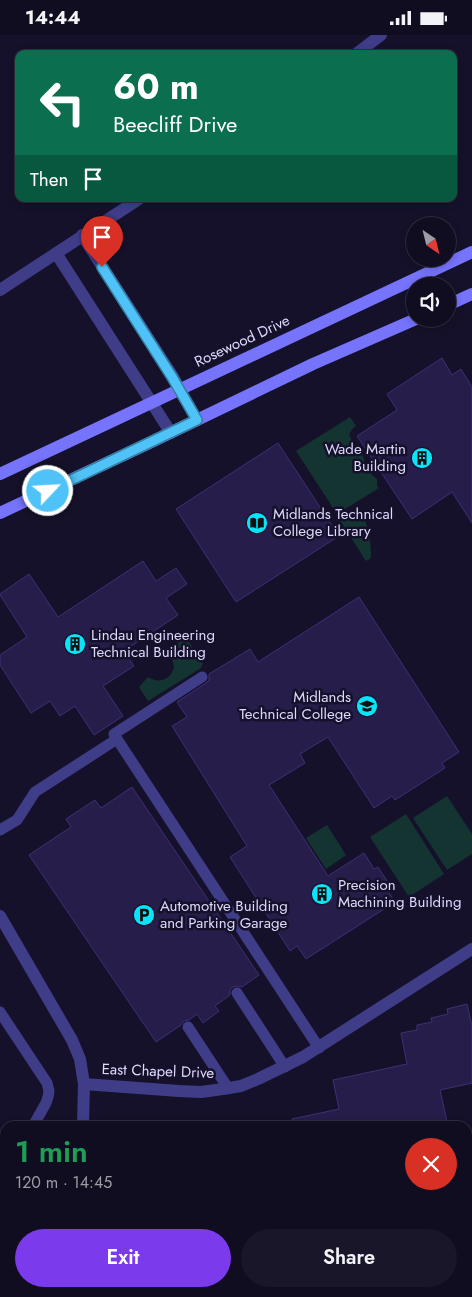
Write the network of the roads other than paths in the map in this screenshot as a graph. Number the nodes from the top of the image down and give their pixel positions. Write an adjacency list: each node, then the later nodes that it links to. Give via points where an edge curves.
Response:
1 (381, 35): 2 (street)
2 (361, 50)
3 (134, 202): 4 (street)
4 (82, 235): 6 (street); 11 (street)
5 (472, 252): 11 (main road, Rosewood Drive)
6 (56, 253): 7 (street); 12 (street)
7 (0, 290)
8 (472, 294): 9 (main road)
9 (456, 301)
10 (406, 323): 13 (main road)
11 (179, 388): 12 (main road, Rosewood Drive); 13 (street)
12 (151, 402): 14 (street); 15 (main road, Rosewood Drive)
13 (197, 420): 14 (main road)
14 (171, 433): 16 (main road)
15 (0, 473)
16 (0, 513)
17 (202, 677): 18 (lane, via 114,734)
18 (117, 739): 19 (lane, via 34,792 16,820); 25 (lane)
19 (0, 831)
20 (0, 916): 27 (street, East Chapel Drive, via 72,1040 80,1059)
21 (472, 949): 25 (street, East Chapel Drive)
22 (237, 993): 26 (lane)
23 (0, 1012): 29 (lane, via 47,1083 46,1103)
24 (188, 1027): 28 (lane)
25 (319, 1048): 26 (street, East Chapel Drive)
26 (285, 1067): 28 (street, East Chapel Drive)
27 (84, 1084): 28 (street, East Chapel Drive, via 201,1092); 30 (street)
28 (228, 1088)
29 (36, 1121)
30 (83, 1121)

